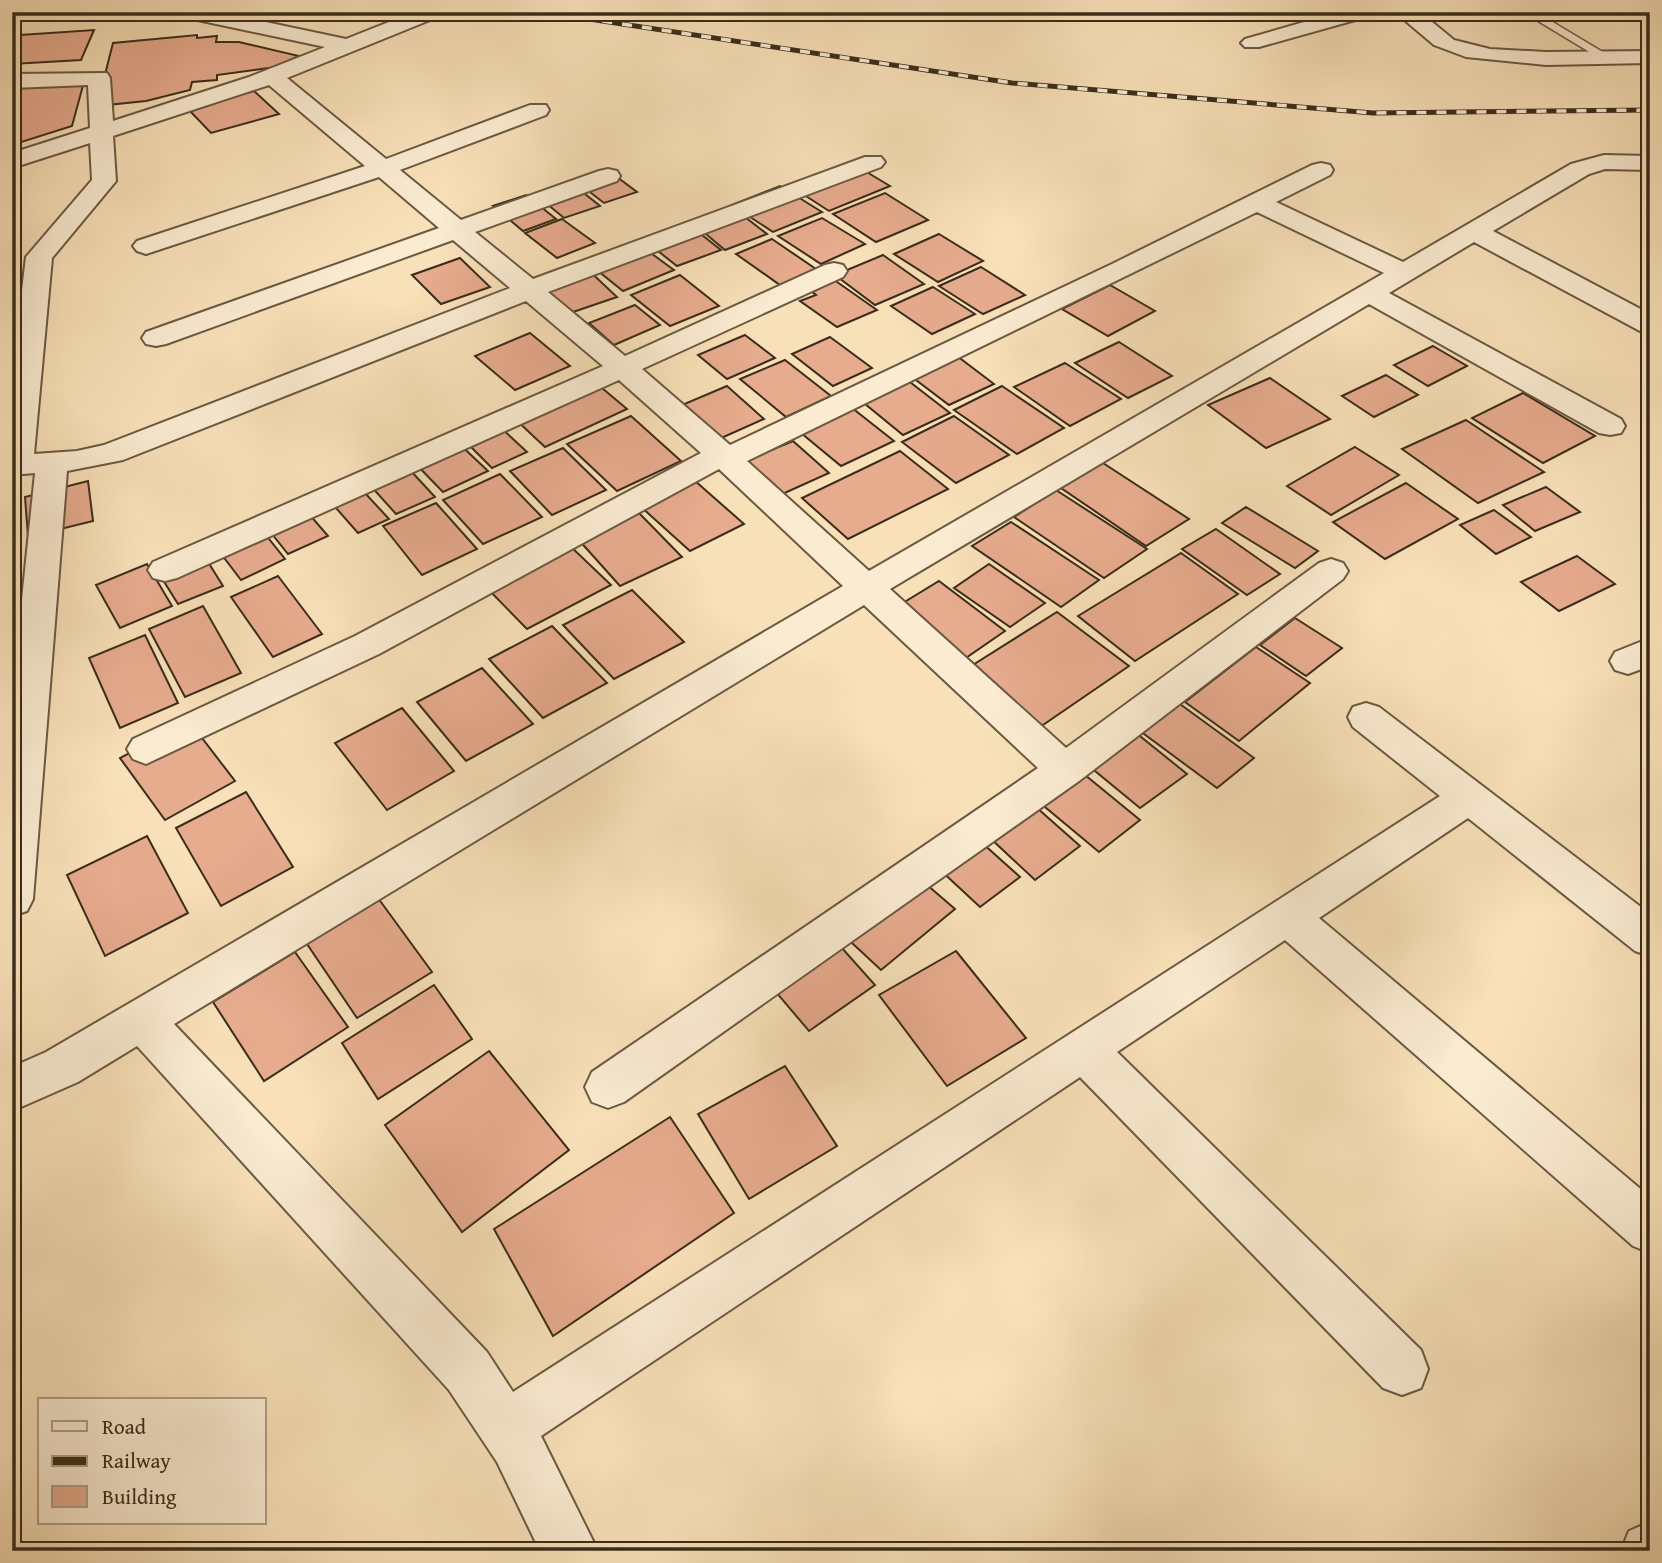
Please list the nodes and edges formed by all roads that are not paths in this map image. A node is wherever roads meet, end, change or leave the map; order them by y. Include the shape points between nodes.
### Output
1 (188, 12) edge
2 (433, 12) edge
3 (1355, 12) edge
4 (1405, 12) edge
5 (1528, 12) edge
6 (1252, 43) dead end
7 (349, 46) junction
8 (1605, 57) junction
9 (1650, 57) edge
10 (272, 76) junction
11 (12, 81) edge
12 (538, 110) dead end
13 (102, 132) junction
14 (12, 161) edge
15 (873, 162) dead end
16 (1650, 163) edge
17 (383, 168) junction
18 (1321, 170) dead end
19 (608, 176) dead end
20 (1256, 202) junction
21 (456, 229) junction
22 (1473, 231) junction
23 (146, 246) dead end
24 (834, 271) dead end
25 (1404, 272) junction
26 (529, 290) junction
27 (1369, 293) junction
28 (1643, 315) edge
29 (156, 338) dead end
30 (622, 368) junction
31 (1610, 426) dead end
32 (723, 457) junction
33 (52, 463) junction
34 (14, 465) edge
35 (165, 570) dead end
36 (1331, 571) dead end
37 (866, 588) junction
38 (1366, 716) dead end
39 (146, 750) dead end
40 (1065, 770) junction
41 (1470, 797) junction
42 (12, 899) edge
43 (1287, 916) junction
44 (1650, 938) edge
45 (141, 1020) junction
46 (1083, 1049) junction
47 (608, 1087) dead end
48 (12, 1090) edge
49 (1650, 1229) edge
50 (1402, 1369) dead end
51 (507, 1427) junction
52 (570, 1551) edge

1 - 7 street
2 - 7 street
3 - 6 street
4 - 8 street via 1446,44 1465,50 1541,58
5 - 8 lane
7 - 10 street
8 - 9 street
10 - 13 street
10 - 17 street
11 - 13 street via 99,78
12 - 17 street
13 - 14 street
13 - 34 street via 104,181 39,257
15 - 26 street
16 - 22 street via 1590,164
17 - 21 street
17 - 23 street
18 - 20 street
19 - 21 street
20 - 25 street
20 - 32 street
21 - 26 street
21 - 29 street
22 - 25 street
22 - 28 street
24 - 30 street
25 - 27 street
26 - 30 street
26 - 33 street via 112,453
27 - 31 street
27 - 37 street
30 - 32 street
30 - 35 street
32 - 37 street
32 - 39 street via 367,645
33 - 34 street
33 - 42 street
36 - 40 street
37 - 40 street
37 - 45 street
38 - 41 street
40 - 47 street
41 - 43 street
41 - 44 street
43 - 46 street
43 - 49 street
45 - 48 street via 62,1067
45 - 51 street via 468,1371
46 - 50 street
46 - 51 street
51 - 52 street

